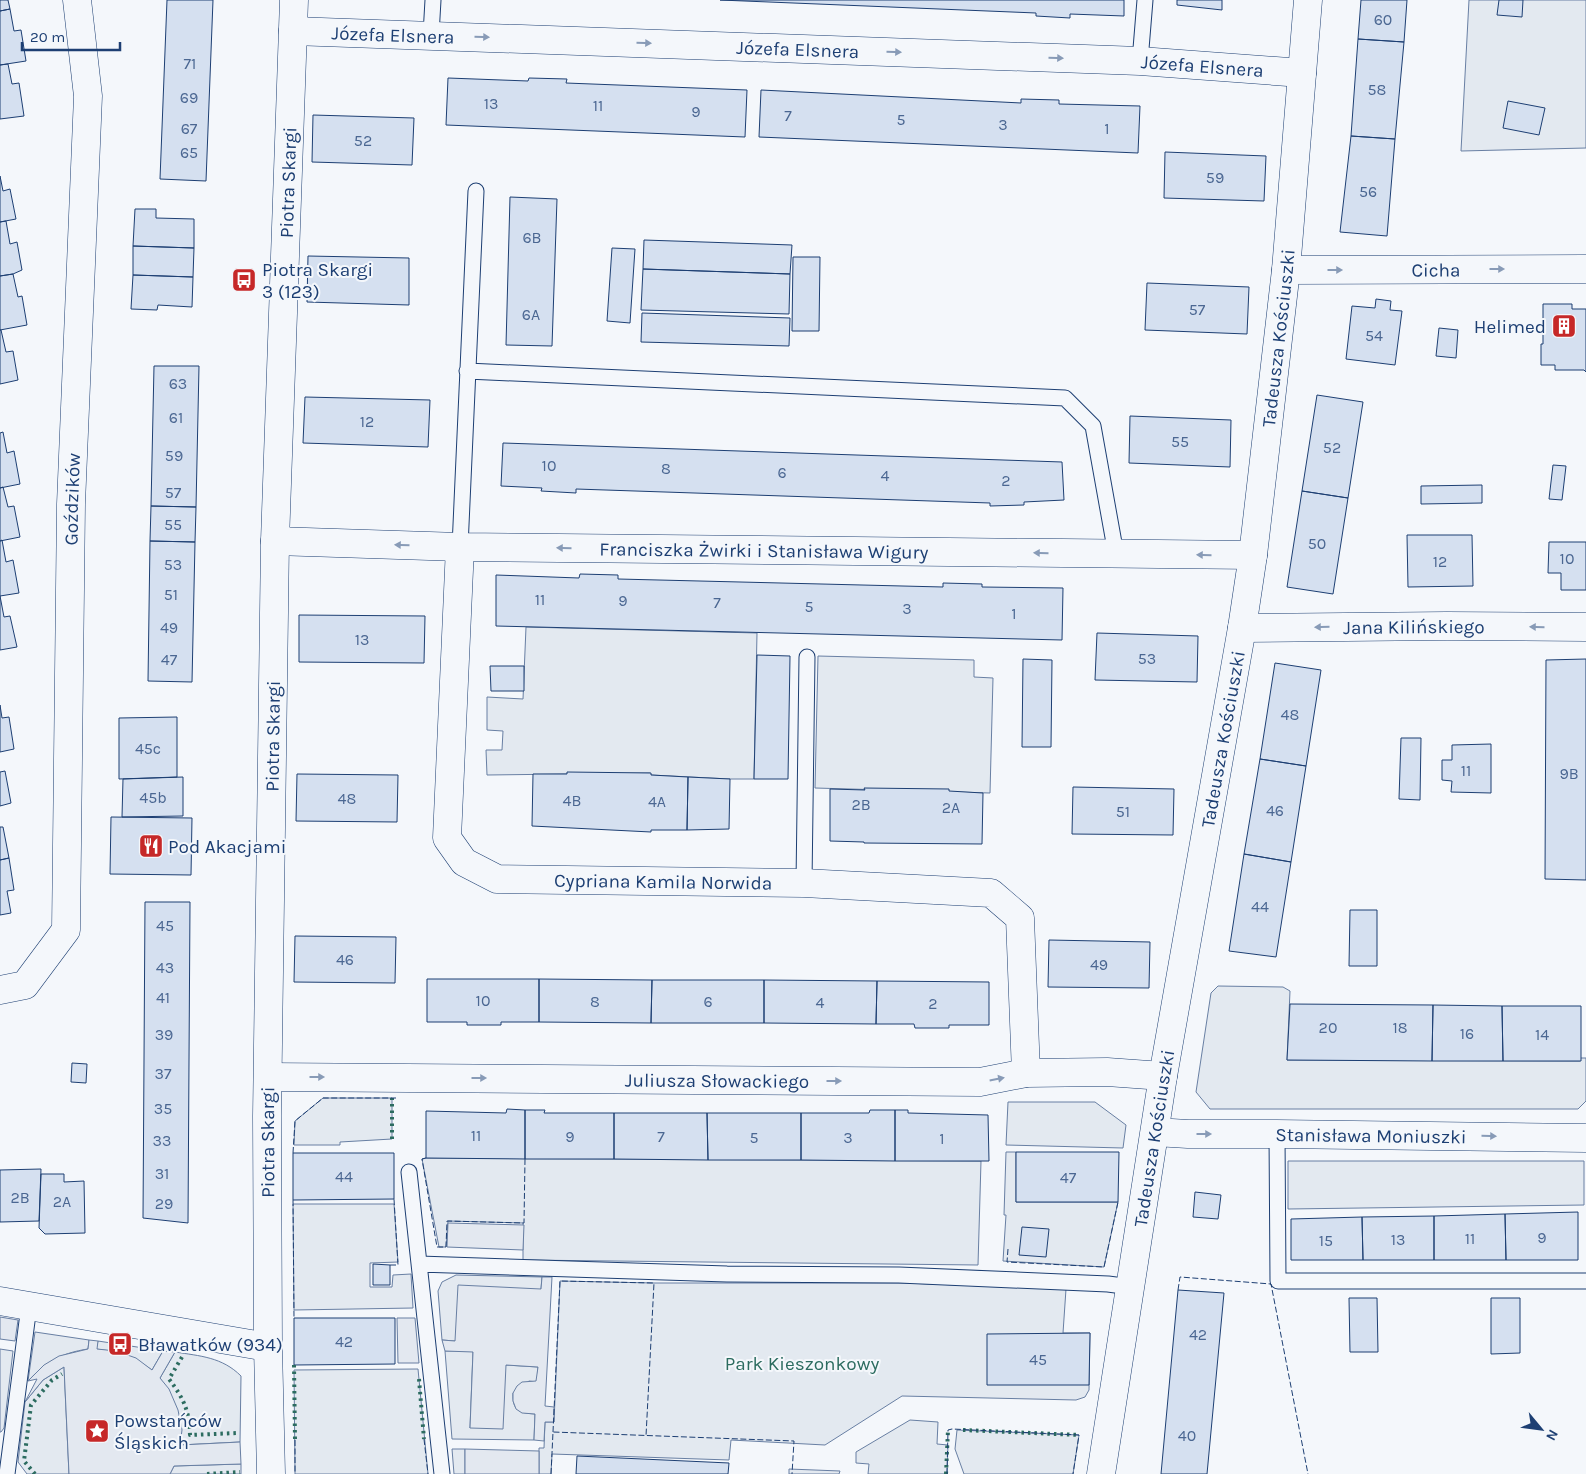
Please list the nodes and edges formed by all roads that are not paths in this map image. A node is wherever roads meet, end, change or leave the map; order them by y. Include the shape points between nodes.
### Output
1 (77, 0) edge
2 (294, 0) edge
3 (432, 0) edge
4 (1145, 0) edge
5 (1308, 0) edge
6 (293, 31) junction
7 (431, 35) junction
8 (1140, 61) junction
9 (1302, 73) junction
10 (476, 191) dead end
11 (1586, 269) edge
12 (1286, 270) junction
13 (467, 371) junction
14 (275, 541) junction
15 (460, 548) junction
16 (1116, 554) junction
17 (1253, 555) junction
18 (1586, 627) edge
19 (1242, 628) junction
20 (807, 657) dead end
21 (804, 883) junction
22 (12, 988) edge
23 (1026, 1073) junction
24 (1163, 1076) junction
25 (268, 1077) junction
26 (1155, 1132) junction
27 (1278, 1134) junction
28 (1586, 1138) edge
29 (409, 1172) dead end
30 (419, 1264) junction
31 (1586, 1280) edge
32 (1131, 1287) junction
33 (0, 1302) edge
34 (29, 1306) junction
35 (268, 1347) junction
36 (7, 1474) edge
37 (271, 1474) edge
38 (442, 1474) edge
39 (1101, 1474) edge

1 - 22 street, Goździków via 88,96 71,504 66,930
2 - 6 street, Piotra Skargi
3 - 7 lane
4 - 8 lane
5 - 9 street, Tadeusza Kościuszki
6 - 7 street, Józefa Elsnera
6 - 14 street, Piotra Skargi
7 -> 8 street, Józefa Elsnera
8 - 9 street, Józefa Elsnera
9 - 12 street, Tadeusza Kościuszki
10 - 13 lane
12 -> 11 street, Cicha
12 - 17 street, Tadeusza Kościuszki
13 - 15 lane
13 - 16 lane via 1065,398 1093,426
15 -> 14 street, Franciszka Żwirki i Stanisława Wigury
14 - 25 street, Piotra Skargi
16 -> 15 street, Franciszka Żwirki i Stanisława Wigury
15 - 21 street, Cypriana Kamila Norwida via 448,838 464,862 496,879
17 -> 16 street, Franciszka Żwirki i Stanisława Wigury
17 - 19 street, Tadeusza Kościuszki
18 -> 19 street, Jana Kilińskiego
19 - 24 street, Tadeusza Kościuszki
20 - 21 lane
21 - 23 street, Cypriana Kamila Norwida via 991,893 1020,918
23 - 24 street, Juliusza Słowackiego via 1107,1072
25 -> 23 street, Juliusza Słowackiego via 980,1082
24 - 26 street, Tadeusza Kościuszki
25 - 35 street, Piotra Skargi
26 -> 27 street, Stanisława Moniuszki
26 - 32 street, Tadeusza Kościuszki
27 -> 28 street, Stanisława Moniuszki
27 - 31 lane via 1278,1281
29 - 30 lane
30 - 32 lane via 727,1274 899,1275
30 - 38 lane
32 - 39 street, Tadeusza Kościuszki
33 - 34 street
34 - 35 street
34 - 36 lane
35 - 37 street, Piotra Skargi

